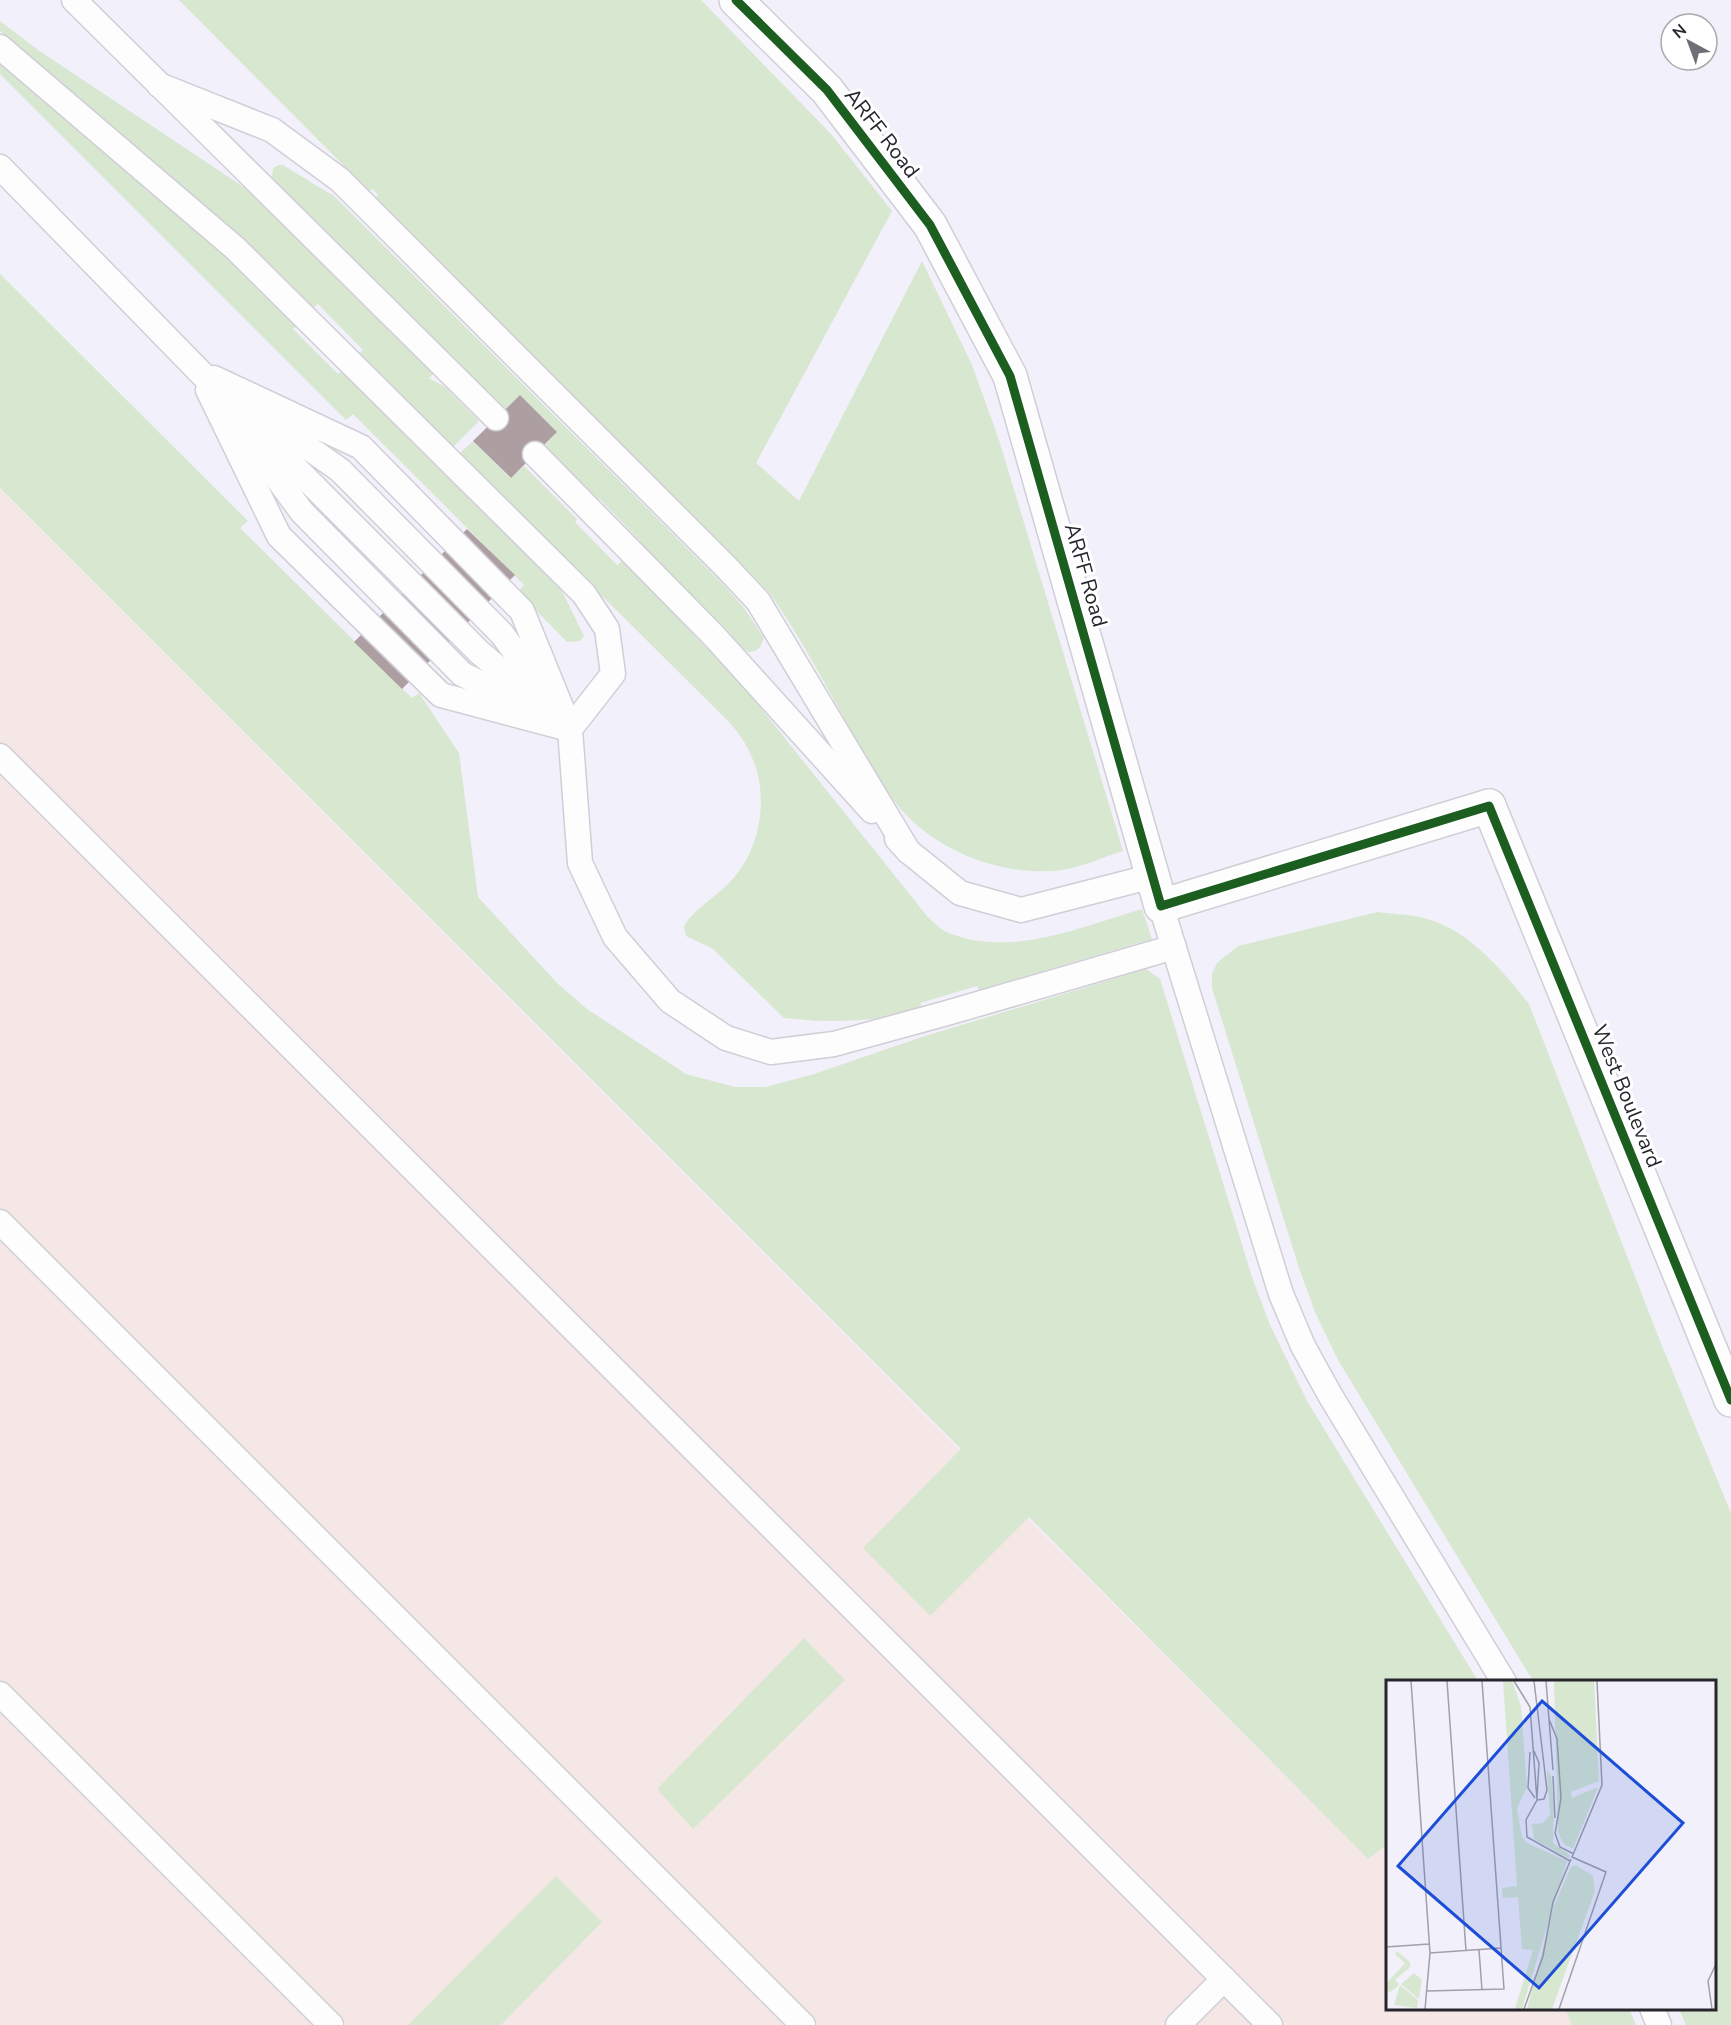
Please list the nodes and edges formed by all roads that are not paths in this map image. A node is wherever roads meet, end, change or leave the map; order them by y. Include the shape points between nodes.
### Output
1 (74, 0) edge
2 (736, 0) edge
3 (0, 47) edge
4 (159, 85) junction
5 (0, 167) edge
6 (199, 371) junction
7 (496, 418) dead end
8 (535, 454) dead end
9 (570, 729) junction
10 (0, 756) edge
11 (908, 851) junction
12 (1157, 891) junction
13 (1174, 947) junction
14 (0, 1222) edge
15 (1731, 1400) edge
16 (1503, 1680) edge
17 (0, 1694) edge
18 (1224, 1979) junction
19 (1653, 2010) edge
20 (331, 2025) edge
21 (803, 2025) edge
22 (1178, 2025) edge
23 (1270, 2025) edge
24 (1659, 2025) edge

1 - 4 lane
2 - 12 street, ARFF Road via 826,90 930,225 1010,376
3 - 9 lane via 235,248 584,594 607,629 613,674
4 - 7 lane
4 - 11 lane via 272,130 340,180 727,568 758,601
5 - 6 lane
6 - 9 lane via 479,652
6 - 9 lane via 361,447 522,611
6 - 9 lane via 279,536 441,695
8 - 11 lane via 715,637
9 - 13 lane via 580,863 615,937 670,1002 726,1038 771,1052 834,1044
10 - 18 lane
11 - 12 lane via 960,893 1021,910
12 - 13 lane
12 - 15 street, West Boulevard via 1489,806
13 - 16 lane via 1281,1294 1303,1346
14 - 21 lane
17 - 20 lane
18 - 22 lane
18 - 23 lane
19 - 24 lane

